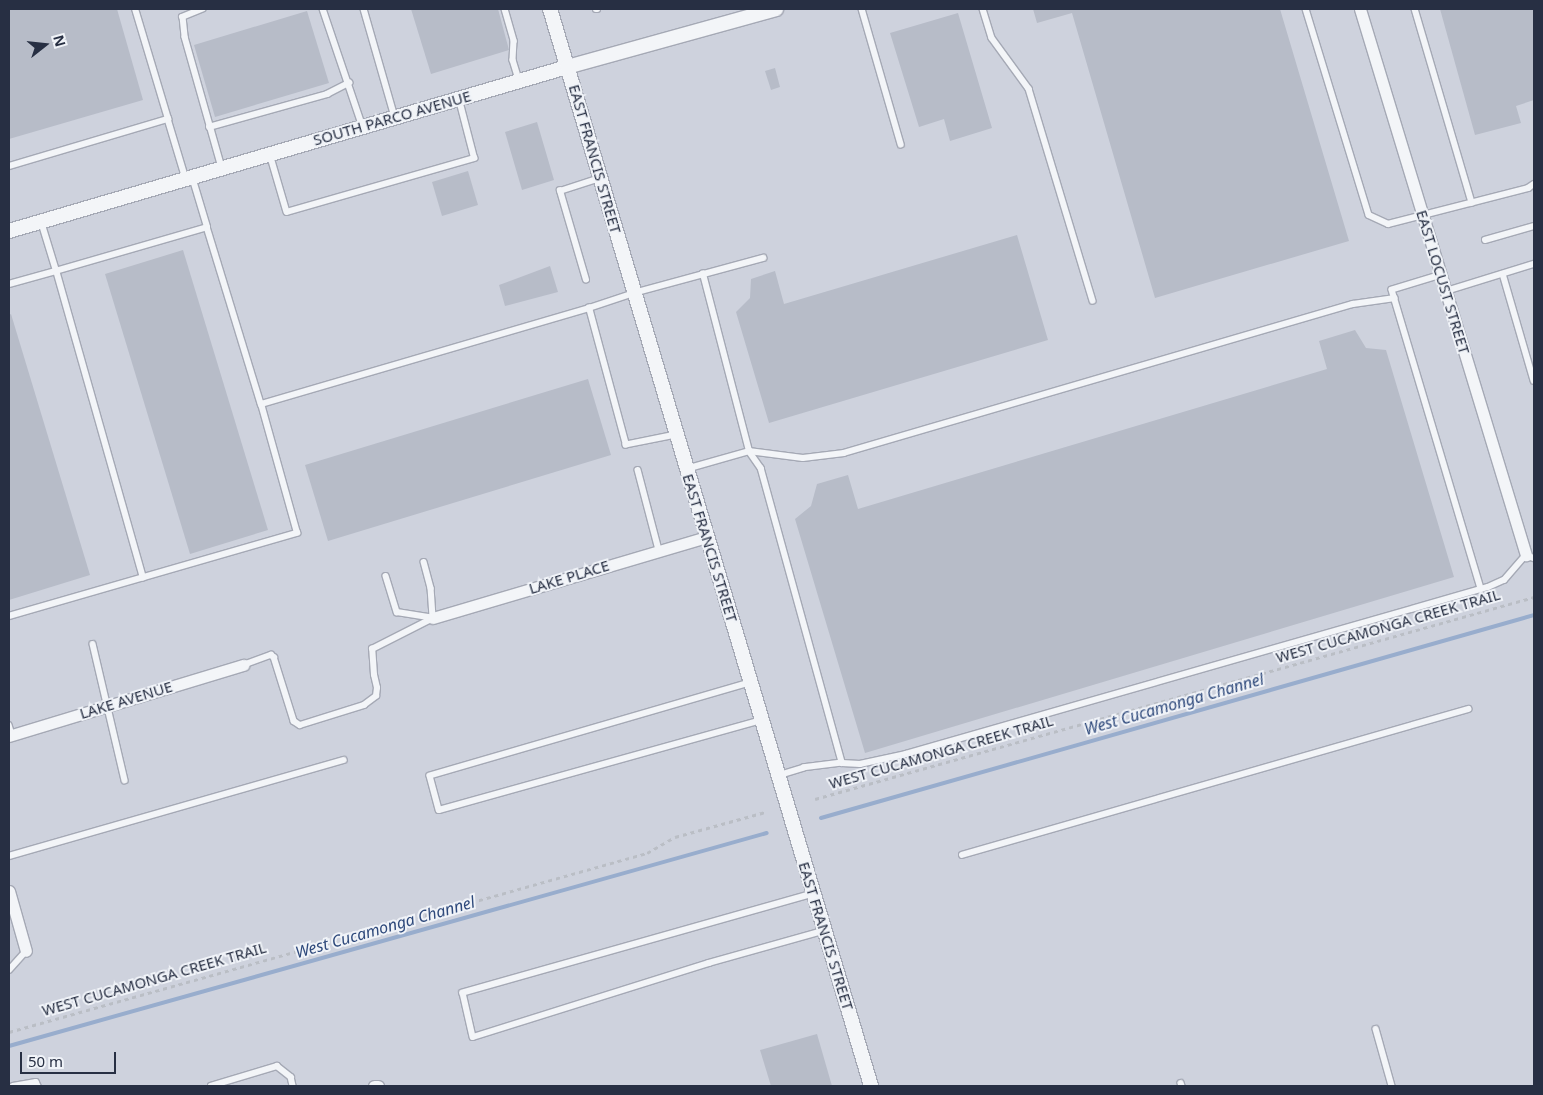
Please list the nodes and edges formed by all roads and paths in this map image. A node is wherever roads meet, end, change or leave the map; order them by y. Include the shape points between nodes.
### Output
1 (135, 9) edge
2 (203, 9) edge
3 (323, 9) edge
4 (364, 9) edge
5 (506, 9) edge
6 (550, 9) edge
7 (776, 9) edge
8 (862, 9) edge
9 (983, 9) edge
10 (1306, 9) edge
11 (1360, 9) edge
12 (1415, 9) edge
13 (567, 66) junction
14 (520, 81) junction
15 (349, 83) junction
16 (458, 99) junction
17 (395, 118) junction
18 (168, 119) junction
19 (210, 127) junction
20 (363, 127) junction
21 (901, 144) dead end
22 (270, 154) junction
23 (9, 166) edge
24 (222, 168) junction
25 (189, 178) junction
26 (600, 178) junction
27 (1534, 184) edge
28 (1472, 203) junction
29 (1423, 216) junction
30 (41, 222) junction
31 (1534, 226) edge
32 (207, 227) junction
33 (9, 231) edge
34 (1485, 240) dead end
35 (763, 258) dead end
36 (1534, 264) edge
37 (56, 271) junction
38 (702, 274) junction
39 (1503, 274) junction
40 (1441, 275) junction
41 (586, 280) dead end
42 (9, 284) edge
43 (1446, 291) junction
44 (634, 293) junction
45 (1394, 298) junction
46 (1093, 301) dead end
47 (589, 308) junction
48 (1534, 381) edge
49 (261, 404) junction
50 (676, 435) junction
51 (749, 451) junction
52 (686, 469) junction
53 (638, 470) dead end
54 (706, 536) junction
55 (659, 550) junction
56 (1530, 556) edge
57 (424, 562) dead end
58 (386, 576) dead end
59 (143, 578) junction
60 (1481, 589) junction
61 (1534, 597) edge
62 (9, 616) edge
63 (433, 618) junction
64 (93, 644) dead end
65 (243, 665) joint
66 (750, 683) junction
67 (107, 706) junction
68 (1468, 708) dead end
69 (761, 720) junction
70 (10, 732) edge
71 (344, 760) dead end
72 (842, 763) junction
73 (778, 776) junction
74 (125, 780) dead end
75 (815, 799) dead end
76 (765, 812) dead end
77 (962, 855) dead end
78 (9, 856) edge
79 (9, 891) edge
80 (813, 894) junction
81 (824, 931) junction
82 (26, 951) joint
83 (9, 970) edge
84 (1376, 1029) dead end
85 (9, 1032) edge
86 (13, 1086) edge
87 (38, 1086) edge
88 (211, 1086) edge
89 (293, 1086) edge
90 (374, 1086) edge
91 (378, 1086) edge
92 (871, 1086) edge
93 (1392, 1086) edge

1 - 18 lane
2 - 19 lane via 183,17 184,37
3 - 15 lane
4 - 17 lane
5 - 14 lane via 514,42 513,60
6 - 13 street, EAST FRANCIS STREET
7 - 13 street, SOUTH PARCO AVENUE
8 - 21 lane
9 - 46 lane via 992,38 1028,89
10 - 29 lane via 1368,215 1388,224
11 - 29 street, EAST LOCUST STREET
12 - 28 lane
13 - 14 street, SOUTH PARCO AVENUE
13 - 26 street, EAST FRANCIS STREET
14 - 16 street, SOUTH PARCO AVENUE
15 - 19 lane via 327,94
15 - 20 lane
16 - 17 street, SOUTH PARCO AVENUE
16 - 22 lane via 474,158 414,176 287,212
17 - 20 street, SOUTH PARCO AVENUE
18 - 23 lane
18 - 25 lane
19 - 24 lane
20 - 22 street, SOUTH PARCO AVENUE
22 - 24 street, SOUTH PARCO AVENUE
24 - 25 street, SOUTH PARCO AVENUE
25 - 30 street, SOUTH PARCO AVENUE
25 - 32 lane
26 - 41 lane via 560,191
26 - 44 street, EAST FRANCIS STREET
27 - 28 lane
28 - 29 lane
29 - 40 street, EAST LOCUST STREET
30 - 33 street, SOUTH PARCO AVENUE
30 - 37 lane
31 - 34 lane
32 - 37 lane
32 - 49 lane
35 - 38 lane
36 - 39 lane
37 - 42 lane
37 - 59 lane
38 - 44 lane
38 - 51 lane
39 - 43 lane
39 - 48 lane
40 - 43 street, EAST LOCUST STREET
40 - 45 lane via 1392,290
43 - 56 street, EAST LOCUST STREET
44 - 47 lane
44 - 50 street, EAST FRANCIS STREET
45 - 51 lane via 1353,304 844,453 803,458
45 - 60 lane
47 - 49 lane
47 - 50 lane via 626,445
49 - 59 lane via 297,533
50 - 52 street, EAST FRANCIS STREET
51 - 52 lane
51 - 72 lane via 761,468
52 - 54 street, EAST FRANCIS STREET
53 - 55 lane
54 - 55 street, LAKE PLACE
54 - 66 street, EAST FRANCIS STREET
55 - 63 street, LAKE PLACE
56 - 60 lane via 1504,580
57 - 63 lane via 431,588
58 - 63 lane via 396,612
59 - 62 lane
60 - 72 lane via 906,754 860,764
61 - 75 path, WEST CUCAMONGA CREEK TRAIL
63 - 65 lane via 372,649 378,688 376,696 364,705 300,725 294,721 274,657
64 - 67 lane
65 - 67 street, LAKE AVENUE
66 - 69 street, EAST FRANCIS STREET
66 - 69 lane via 430,776 439,810
67 - 70 street, LAKE AVENUE
67 - 74 lane
68 - 77 lane
69 - 73 street, EAST FRANCIS STREET
71 - 78 lane
72 - 73 lane via 804,768
73 - 80 street, EAST FRANCIS STREET
76 - 85 path, WEST CUCAMONGA CREEK TRAIL via 675,837 646,853
79 - 82 street
80 - 81 street, EAST FRANCIS STREET
80 - 81 lane via 463,993 473,1037 709,963
81 - 92 street, EAST FRANCIS STREET
82 - 83 lane
84 - 93 lane
86 - 87 lane via 36,1082
88 - 89 lane via 277,1066 291,1077
90 - 91 street

